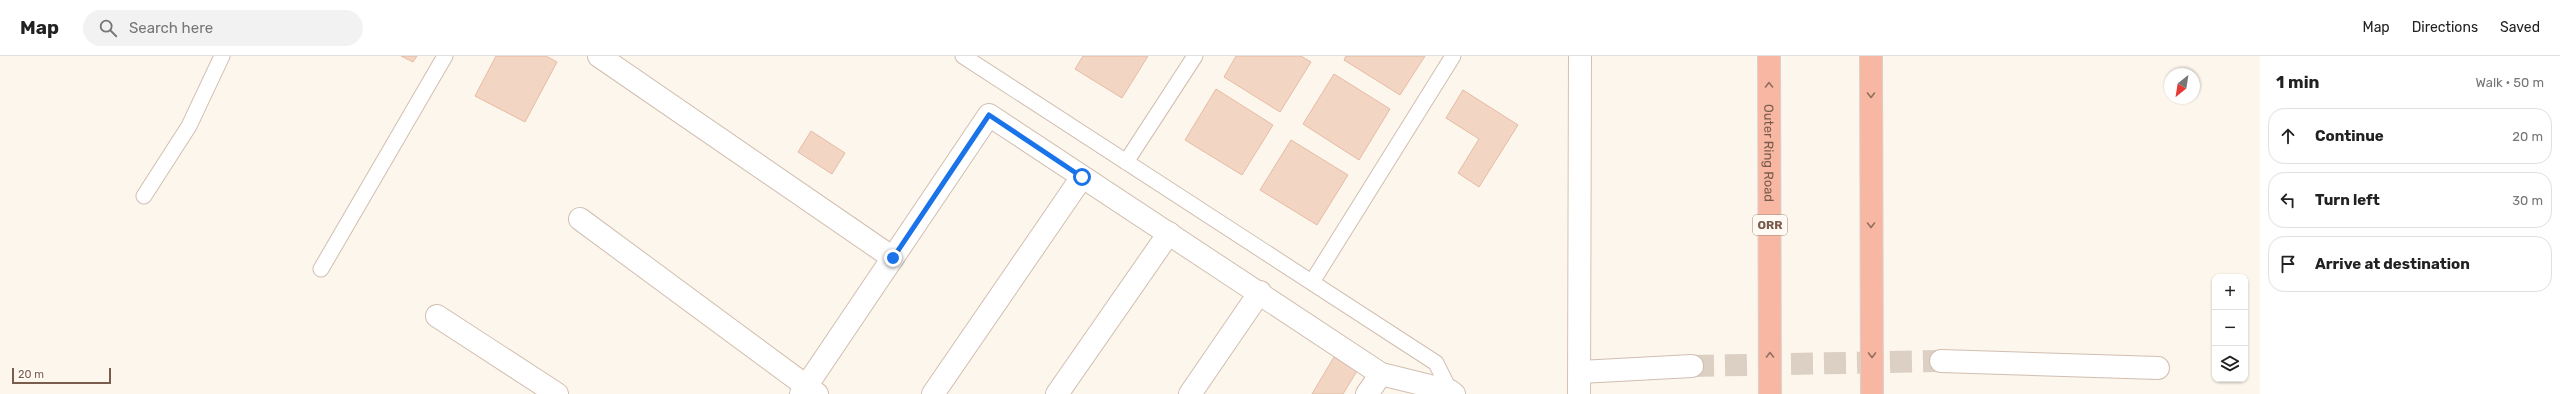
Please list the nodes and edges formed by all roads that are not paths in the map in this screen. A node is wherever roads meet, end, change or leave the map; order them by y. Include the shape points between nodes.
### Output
1 (222, 56) edge
2 (445, 56) edge
3 (599, 56) edge
4 (963, 56) edge
5 (1195, 56) edge
6 (1453, 56) edge
7 (1580, 56) edge
8 (1769, 56) edge
9 (1871, 56) edge
10 (1126, 162) junction
11 (1082, 177) junction
12 (144, 196) dead end
13 (580, 219) dead end
14 (1169, 233) junction
15 (893, 258) junction
16 (321, 269) dead end
17 (1312, 282) junction
18 (1260, 292) junction
19 (437, 316) dead end
20 (1942, 361) tunnel mouth
21 (1692, 366) tunnel mouth
22 (2158, 368) dead end
23 (1580, 372) junction
24 (1381, 374) junction
25 (808, 392) edge
26 (1452, 392) edge
27 (557, 394) edge
28 (933, 394) edge
29 (1057, 394) edge
30 (1190, 394) edge
31 (1367, 394) edge
32 (1579, 394) edge
33 (1770, 394) edge
34 (1872, 394) edge

1 - 12 lane via 188,126
2 - 16 lane
3 - 15 street
4 - 10 lane
5 - 10 lane
6 - 17 lane
7 - 23 street
33 -> 8 highway, Outer Ring Road / ORR
9 -> 34 highway
10 - 17 lane
11 - 14 street
11 - 15 street via 989,115
11 - 28 street
13 - 25 street
14 - 18 street
14 - 29 street
15 - 25 street
17 - 26 lane via 1436,363
18 - 24 street
18 - 30 street
19 - 27 street
20 - 22 street
21 - 23 street
23 - 32 street
24 - 26 street
24 - 31 street

